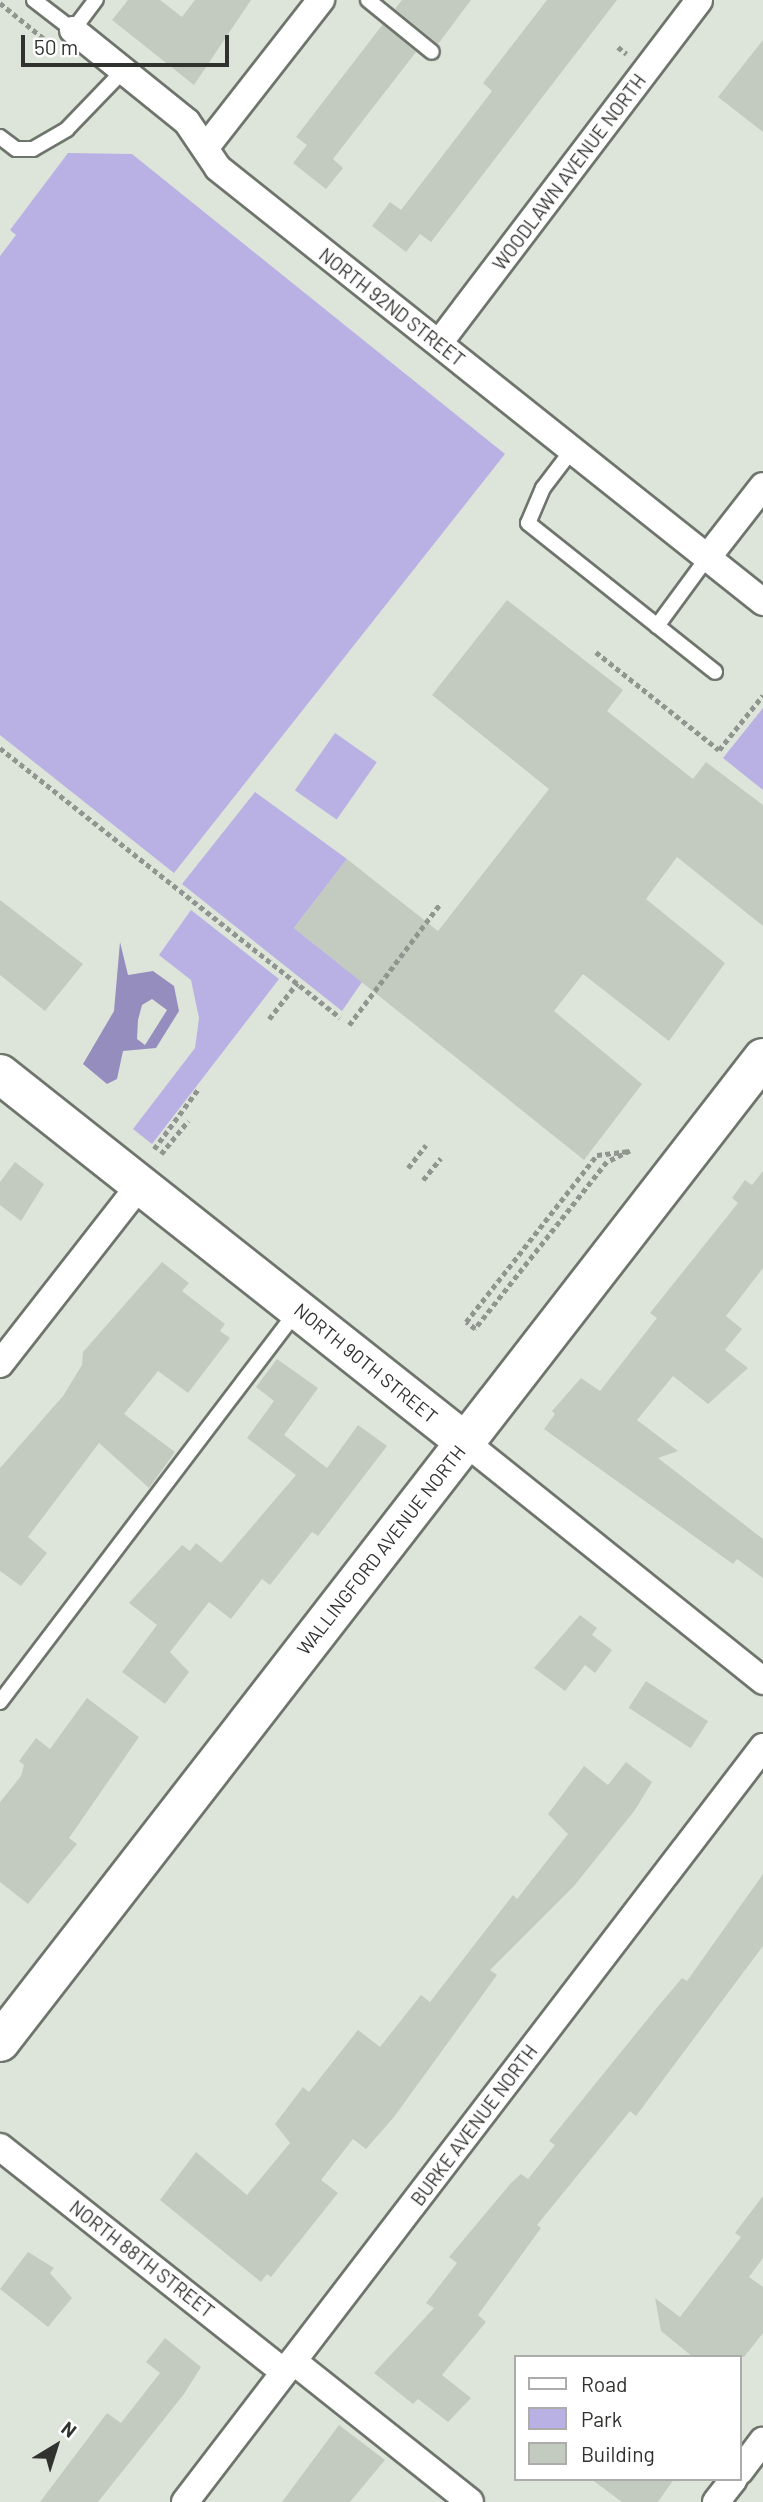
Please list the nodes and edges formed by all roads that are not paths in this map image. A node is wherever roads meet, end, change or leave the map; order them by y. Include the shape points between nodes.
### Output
1 (34, 0) edge
2 (96, 0) edge
3 (321, 0) edge
4 (368, 0) edge
5 (699, 0) edge
6 (73, 30) junction
7 (432, 51) dead end
8 (123, 71) junction
9 (0, 137) edge
10 (206, 147) junction
11 (439, 343) junction
12 (572, 450) junction
13 (763, 486) edge
14 (707, 558) junction
15 (763, 602) edge
16 (657, 626) junction
17 (715, 672) dead end
18 (763, 1058) edge
19 (0, 1074) edge
20 (150, 1170) junction
21 (298, 1310) junction
22 (0, 1364) edge
23 (465, 1442) junction
24 (763, 1681) edge
25 (0, 1702) edge
26 (763, 1747) edge
27 (0, 2042) edge
28 (0, 2147) edge
29 (288, 2367) junction
30 (763, 2441) edge
31 (742, 2468) edge
32 (732, 2481) edge
33 (185, 2502) edge
34 (470, 2502) edge
35 (716, 2502) edge

1 - 6 lane, NORTH 92ND STREET
2 - 6 lane
3 - 10 street
4 - 7 lane
5 - 11 street, WOODLAWN AVENUE NORTH
6 - 8 street, NORTH 92ND STREET
8 - 9 lane via 67,129 33,149 16,149
8 - 10 street, NORTH 92ND STREET via 187,122
10 - 11 street, NORTH 92ND STREET via 218,168
11 - 12 street, NORTH 92ND STREET
12 - 14 street, NORTH 92ND STREET
12 - 16 lane via 543,488 528,523
13 - 14 street
14 - 15 street, NORTH 92ND STREET
14 - 16 lane
16 - 17 lane
18 - 23 street, WALLINGFORD AVENUE NORTH
19 - 20 street, NORTH 90TH STREET
20 - 21 street, NORTH 90TH STREET
20 - 22 street
21 - 23 street, NORTH 90TH STREET
21 - 25 lane
23 - 24 street, NORTH 90TH STREET
23 - 27 street, WALLINGFORD AVENUE NORTH
26 - 29 street, BURKE AVENUE NORTH
28 - 29 street, NORTH 88TH STREET
29 - 33 street, BURKE AVENUE NORTH
29 - 34 street, NORTH 88TH STREET
30 - 31 street
32 - 35 street

